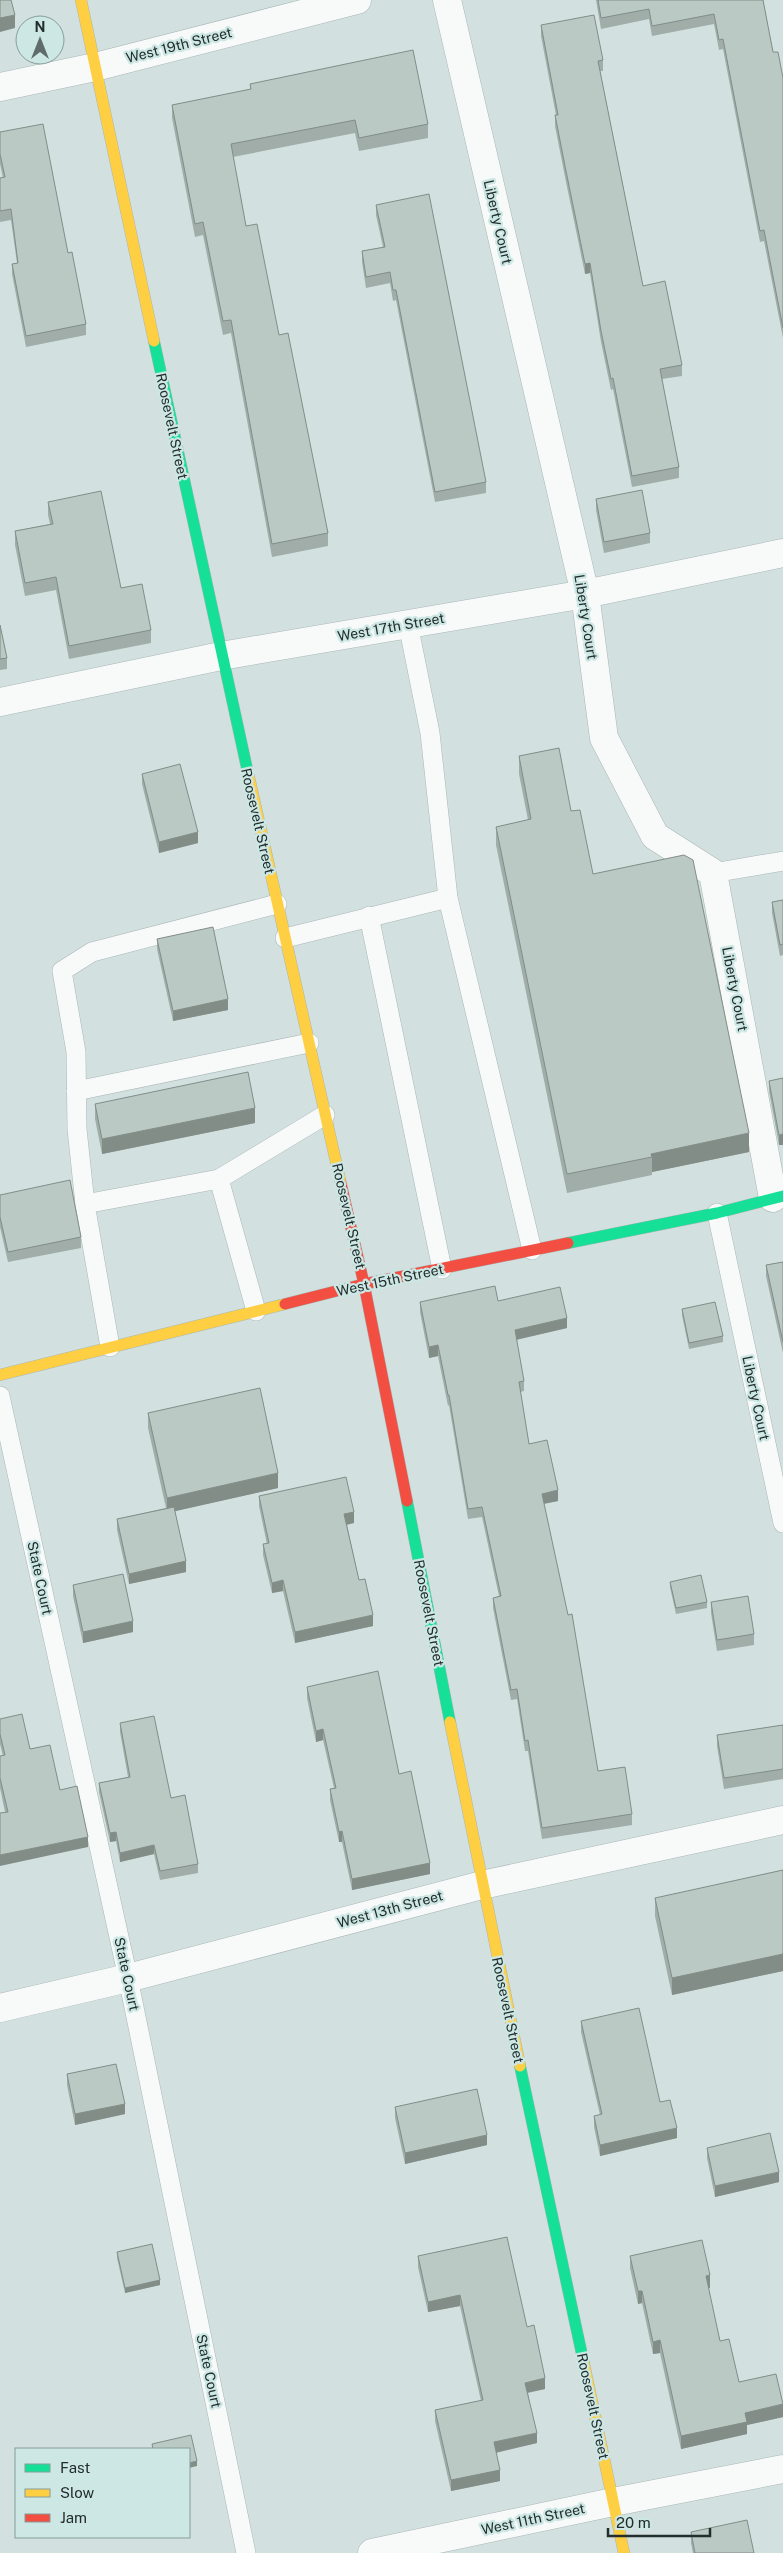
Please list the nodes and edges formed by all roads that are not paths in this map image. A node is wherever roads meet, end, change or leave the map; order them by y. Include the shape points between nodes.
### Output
1 (81, 0) edge
2 (357, 0) edge
3 (447, 0) edge
4 (95, 67) junction
5 (0, 87) edge
6 (783, 554) edge
7 (585, 594) junction
8 (408, 624) junction
9 (221, 656) junction
10 (0, 702) edge
11 (783, 861) edge
12 (713, 873) junction
13 (448, 898) junction
14 (277, 904) junction
15 (369, 916) junction
16 (285, 938) junction
17 (309, 1043) junction
18 (76, 1091) junction
19 (325, 1115) junction
20 (219, 1179) junction
21 (778, 1197) edge
22 (85, 1204) junction
23 (717, 1213) junction
24 (532, 1250) junction
25 (442, 1269) junction
26 (364, 1284) junction
27 (256, 1311) junction
28 (110, 1347) junction
29 (0, 1375) edge
30 (0, 1396) edge
31 (783, 1523) edge
32 (783, 1820) edge
33 (482, 1885) junction
34 (128, 1978) junction
35 (0, 2008) edge
36 (783, 2469) edge
37 (613, 2502) junction
38 (246, 2553) edge
39 (372, 2553) edge
40 (624, 2553) edge

1 - 4 street, Roosevelt Street
2 - 4 street, West 19th Street
3 - 7 street, Liberty Court
4 - 5 street, West 19th Street
4 - 9 street, Roosevelt Street
6 - 7 street, West 17th Street
7 - 8 street, West 17th Street
7 - 12 street, Liberty Court via 604,738 655,836
8 - 9 street, West 17th Street
8 - 13 lane via 430,733
9 - 10 street, West 17th Street
9 - 14 street, Roosevelt Street
11 - 12 lane
12 - 21 street, Liberty Court
13 - 15 lane
13 - 24 lane
14 - 16 street, Roosevelt Street
14 - 18 lane via 92,952 62,970 76,1052
15 - 16 lane
15 - 25 lane
16 - 17 street, Roosevelt Street
17 - 18 lane
17 - 19 street, Roosevelt Street
18 - 22 lane
19 - 20 lane
19 - 26 street, Roosevelt Street
20 - 22 lane
20 - 27 lane
21 - 23 street, West 15th Street
22 - 28 lane
23 - 24 street, West 15th Street
23 - 31 lane, Liberty Court
24 - 25 street, West 15th Street
25 - 26 street, West 15th Street
26 - 27 street, West 15th Street
26 - 33 street, Roosevelt Street
27 - 28 street, West 15th Street
28 - 29 street, West 15th Street
30 - 34 lane, State Court
32 - 33 street, West 13th Street
33 - 34 street, West 13th Street
33 - 37 street, Roosevelt Street
34 - 35 street, West 13th Street
34 - 38 lane, State Court
36 - 37 street, West 11th Street
37 - 39 street, West 11th Street
37 - 40 street, Roosevelt Street

